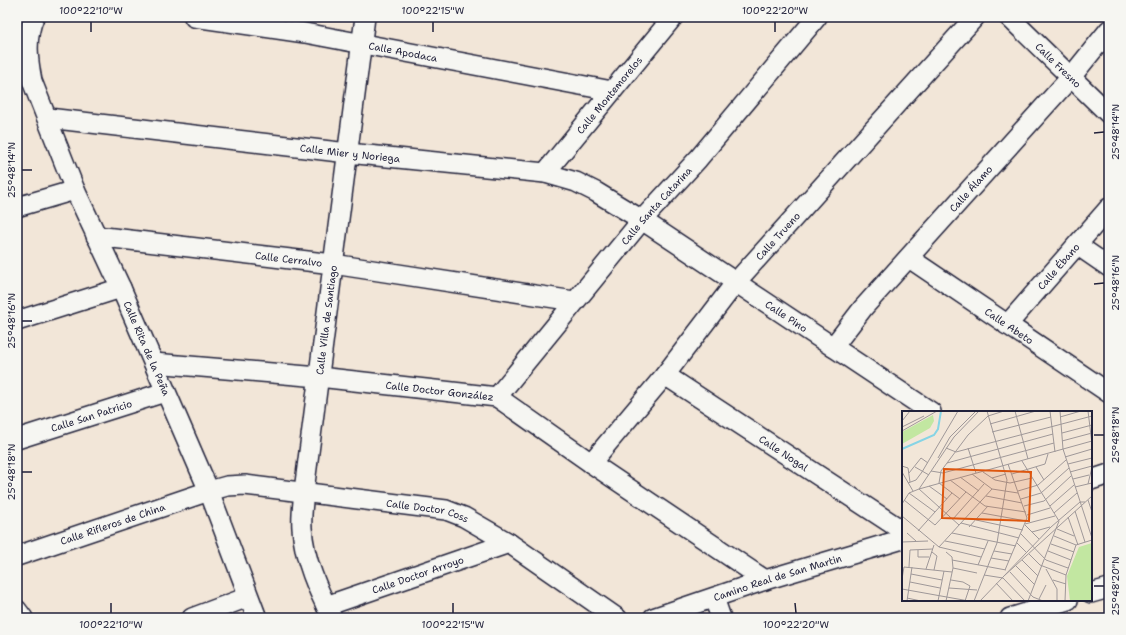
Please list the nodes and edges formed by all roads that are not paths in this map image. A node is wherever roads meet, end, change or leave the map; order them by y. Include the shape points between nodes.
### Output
1 (34, 17) edge
2 (194, 17) edge
3 (365, 17) edge
4 (673, 17) edge
5 (817, 17) edge
6 (975, 17) edge
7 (1009, 17) edge
8 (1109, 30) edge
9 (362, 44) junction
10 (1071, 77) junction
11 (24, 84) edge
12 (612, 91) junction
13 (1109, 114) edge
14 (48, 118) junction
15 (348, 153) junction
16 (545, 173) junction
17 (75, 190) junction
18 (17, 207) edge
19 (1109, 208) edge
20 (642, 220) junction
21 (96, 236) junction
22 (1077, 245) junction
23 (909, 258) junction
24 (334, 264) junction
25 (1109, 267) edge
26 (736, 282) junction
27 (121, 288) junction
28 (574, 302) junction
29 (17, 321) edge
30 (1007, 324) junction
31 (833, 347) junction
32 (154, 363) junction
33 (664, 375) junction
34 (319, 377) junction
35 (165, 392) junction
36 (1109, 393) edge
37 (497, 397) junction
38 (929, 411) edge
39 (17, 439) edge
40 (591, 463) junction
41 (1109, 474) edge
42 (1092, 480) edge
43 (209, 491) junction
44 (304, 491) junction
45 (902, 530) edge
46 (902, 539) edge
47 (509, 543) junction
48 (17, 556) edge
49 (765, 580) junction
50 (1109, 588) edge
51 (1092, 593) edge
52 (248, 597) junction
53 (714, 598) junction
54 (1065, 601) edge
55 (17, 610) edge
56 (329, 612) edge
57 (23, 618) edge
58 (192, 618) edge
59 (257, 618) edge
60 (617, 618) edge
61 (653, 618) edge
62 (721, 618) edge
63 (1010, 618) edge

1 - 11 street, Calle Rita de la Peña
2 - 9 street, Calle Apodaca
3 - 9 street, Calle Villa de Santiago
4 - 12 street, Calle Montemorelos
5 - 20 street, Calle Santa Catarina via 698,159
6 - 26 street, Calle Trueno
7 - 10 street, Calle Fresno
8 - 10 street, Calle Álamo
9 - 12 street, Calle Apodaca
9 - 15 street, Calle Villa de Santiago
10 - 13 street, Calle Fresno
10 - 23 street, Calle Álamo
11 - 14 street, Calle Rita de la Peña
12 - 16 street, Calle Montemorelos
14 - 15 street, Calle Mier y Noriega
14 - 17 street, Calle Rita de la Peña
15 - 16 street, Calle Mier y Noriega
15 - 24 street, Calle Villa de Santiago
16 - 20 street, Calle Mier y Noriega via 576,182
17 - 18 street
17 - 21 street, Calle Rita de la Peña
19 - 22 street, Calle Ébano
20 - 26 street, Calle Pino
20 - 28 street, Calle Santa Catarina
21 - 24 street, Calle Cerralvo
21 - 27 street, Calle Rita de la Peña
22 - 25 street
22 - 30 street, Calle Ébano
23 - 30 street, Calle Abeto
23 - 31 street, Calle Álamo
24 - 28 street, Calle Cerralvo
24 - 34 street, Calle Villa de Santiago
26 - 31 street, Calle Pino
26 - 33 street, Calle Trueno
27 - 29 street
27 - 32 street, Calle Rita de la Peña
28 - 37 street, Calle Santa Catarina
30 - 36 street, Calle Abeto
31 - 38 street, Calle Pino
32 - 34 street, Calle Doctor González
32 - 35 street, Calle Rita de la Peña
33 - 40 street, Calle Trueno
33 - 45 street, Calle Nogal
34 - 37 street, Calle Doctor González
34 - 44 street, Calle Villa de Santiago
35 - 39 street, Calle San Patricio
35 - 43 street, Calle Rita de la Peña
37 - 40 street, Calle Doctor González
40 - 49 street, Calle Doctor González
41 - 42 street
43 - 44 street, Calle Doctor Coss via 245,485
43 - 48 street, Calle Rifleros de China
43 - 52 street, Calle Rita de la Peña
44 - 47 street, Calle Doctor Coss via 446,510 464,517
44 - 56 street, Calle Villa de Santiago via 304,548 310,570
46 - 49 street, Camino Real de San Martin
47 - 56 street, Calle Doctor Arroyo
47 - 60 street, Calle Doctor Coss
49 - 53 street, Camino Real de San Martin
50 - 51 street
52 - 58 street
52 - 59 street, Calle Rita de la Peña
53 - 61 street, Camino Real de San Martin
53 - 62 street
54 - 63 street
55 - 57 street

